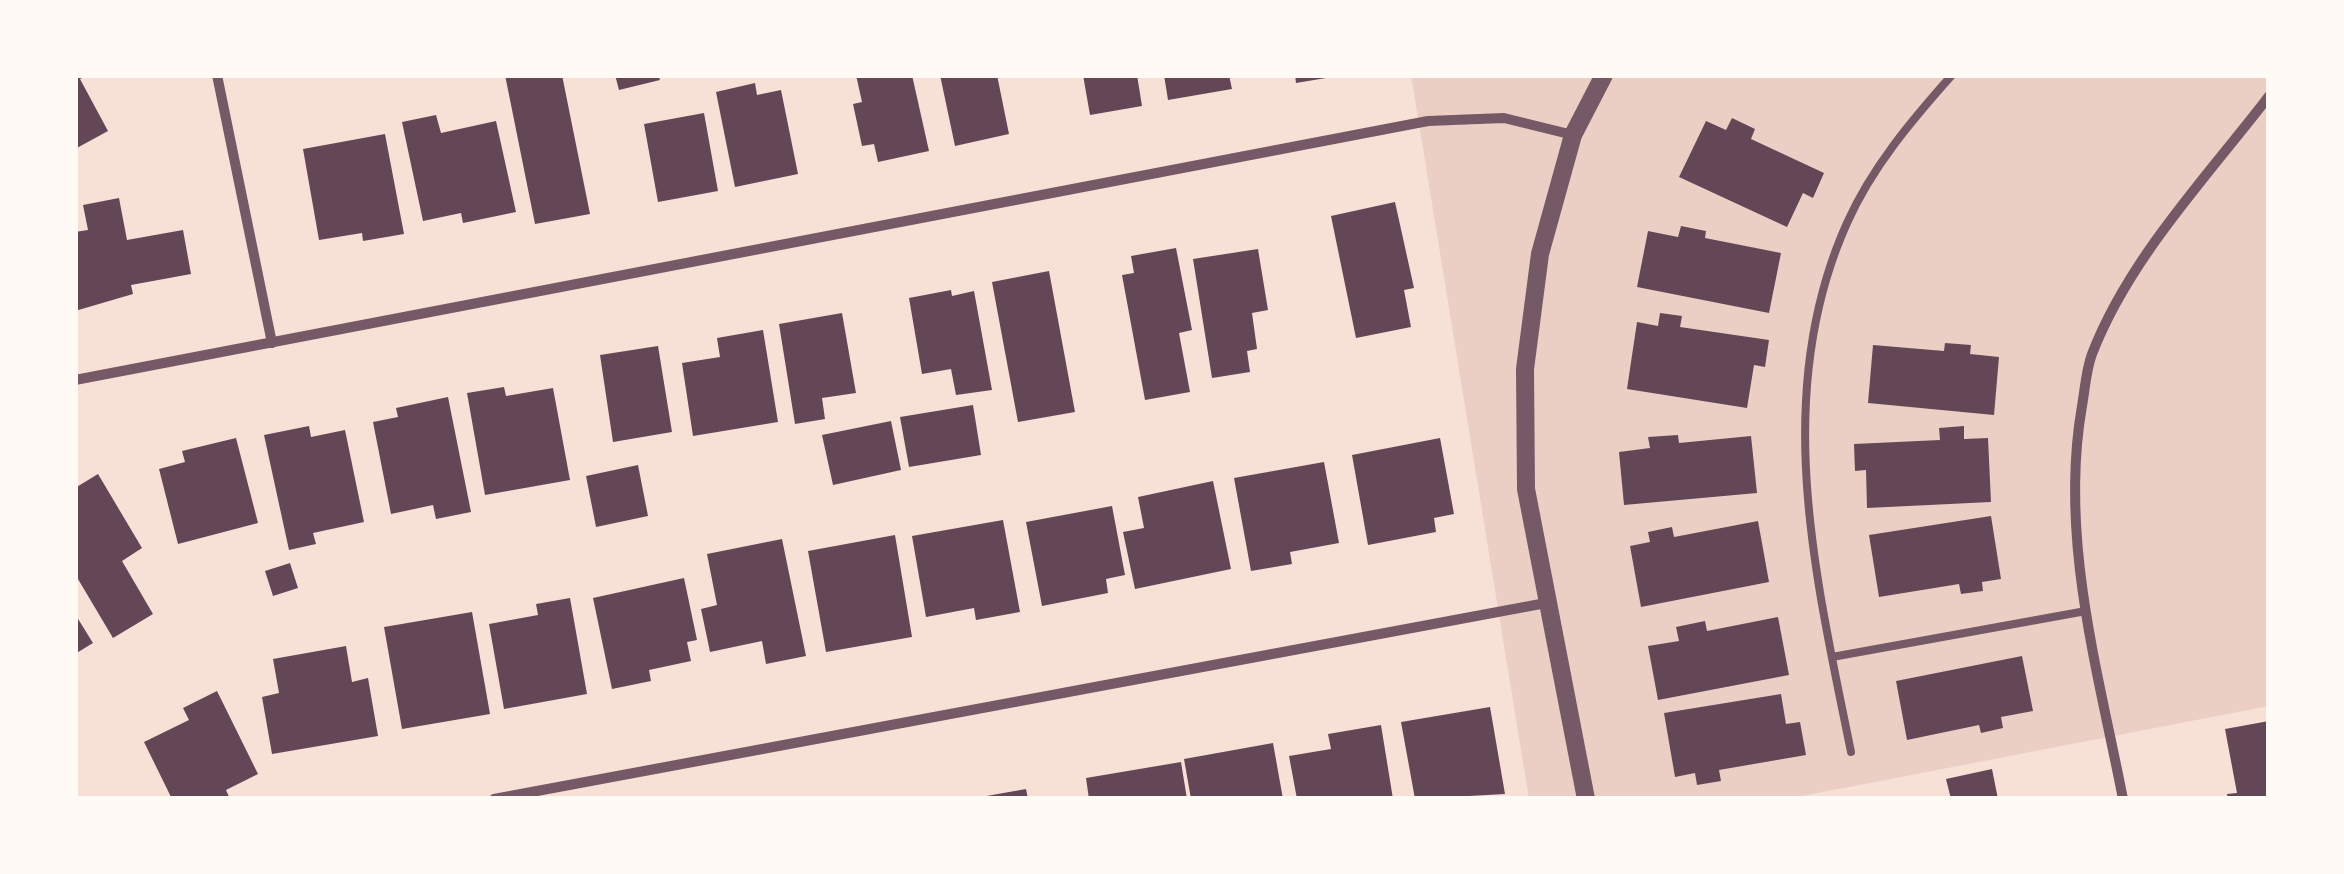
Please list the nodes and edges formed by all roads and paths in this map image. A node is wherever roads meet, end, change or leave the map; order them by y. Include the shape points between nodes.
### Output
1 (217, 75) edge
2 (1604, 75) edge
3 (1952, 75) edge
4 (2269, 96) edge
5 (1573, 135) junction
6 (272, 343) junction
7 (75, 380) edge
8 (1546, 603) junction
9 (2086, 611) junction
10 (1832, 657) junction
11 (1851, 752) dead end
12 (494, 799) edge
13 (1586, 799) edge
14 (2123, 799) edge

1 - 6 street
2 - 5 street
3 - 10 lane via 1873,175 1846,224 1824,292 1808,372 1803,461 1809,542
4 - 9 street via 2131,277 2091,356 2074,450
5 - 6 street via 1504,118 1428,121
5 - 8 street via 1540,254 1525,369 1526,488
6 - 7 street
8 - 12 street
8 - 13 street
9 - 10 lane
9 - 14 street
10 - 11 lane

